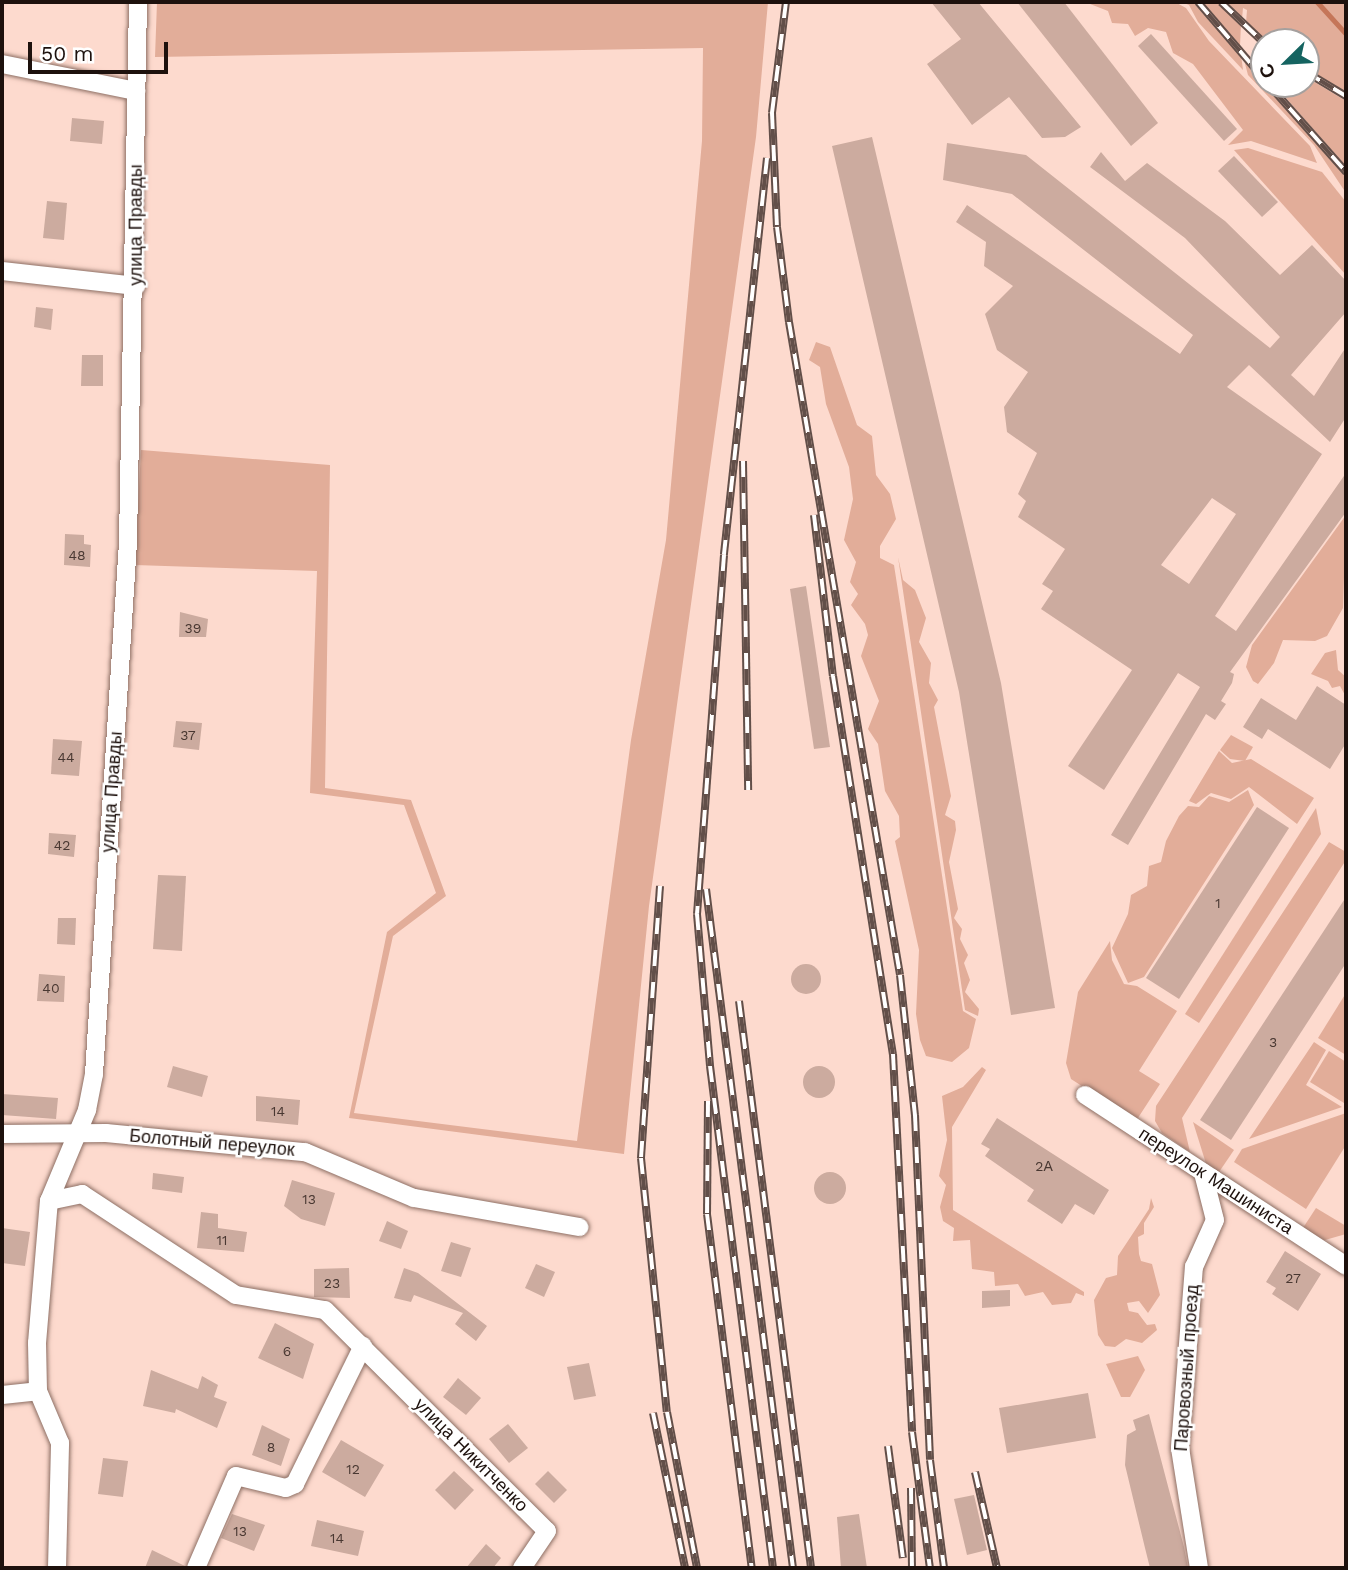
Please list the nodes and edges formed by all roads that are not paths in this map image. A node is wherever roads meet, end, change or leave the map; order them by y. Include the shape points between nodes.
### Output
1 (138, 2) edge
2 (2, 64) edge
3 (136, 91) junction
4 (2, 271) edge
5 (136, 286) junction
6 (1085, 1095) dead end
7 (2, 1134) edge
8 (73, 1136) junction
9 (1203, 1173) junction
10 (49, 1201) junction
11 (579, 1227) dead end
12 (1346, 1266) edge
13 (363, 1346) junction
14 (38, 1391) junction
15 (2, 1395) edge
16 (57, 1568) edge
17 (196, 1568) edge
18 (523, 1568) edge
19 (1199, 1568) edge

1 - 3 street, улица Правды
2 - 3 street
3 - 5 street, улица Правды
4 - 5 street
5 - 8 street, улица Правды via 128,542 95,1061 87,1110
6 - 9 street, переулок Машиниста
7 - 8 street, Болотный переулок
8 - 10 street, улица Правды
8 - 11 street, Болотный переулок via 106,1133 305,1152 414,1198
9 - 12 street, переулок Машиниста
9 - 19 street, Паровозный проезд via 1215,1220 1194,1267 1180,1448
10 - 13 street via 82,1194 236,1296 325,1310
10 - 14 street, улица Правды via 37,1343
13 - 17 street via 295,1484 286,1488 236,1476
13 - 18 street, улица Никитченко via 547,1531
14 - 15 street
14 - 16 street, улица Правды via 60,1443

